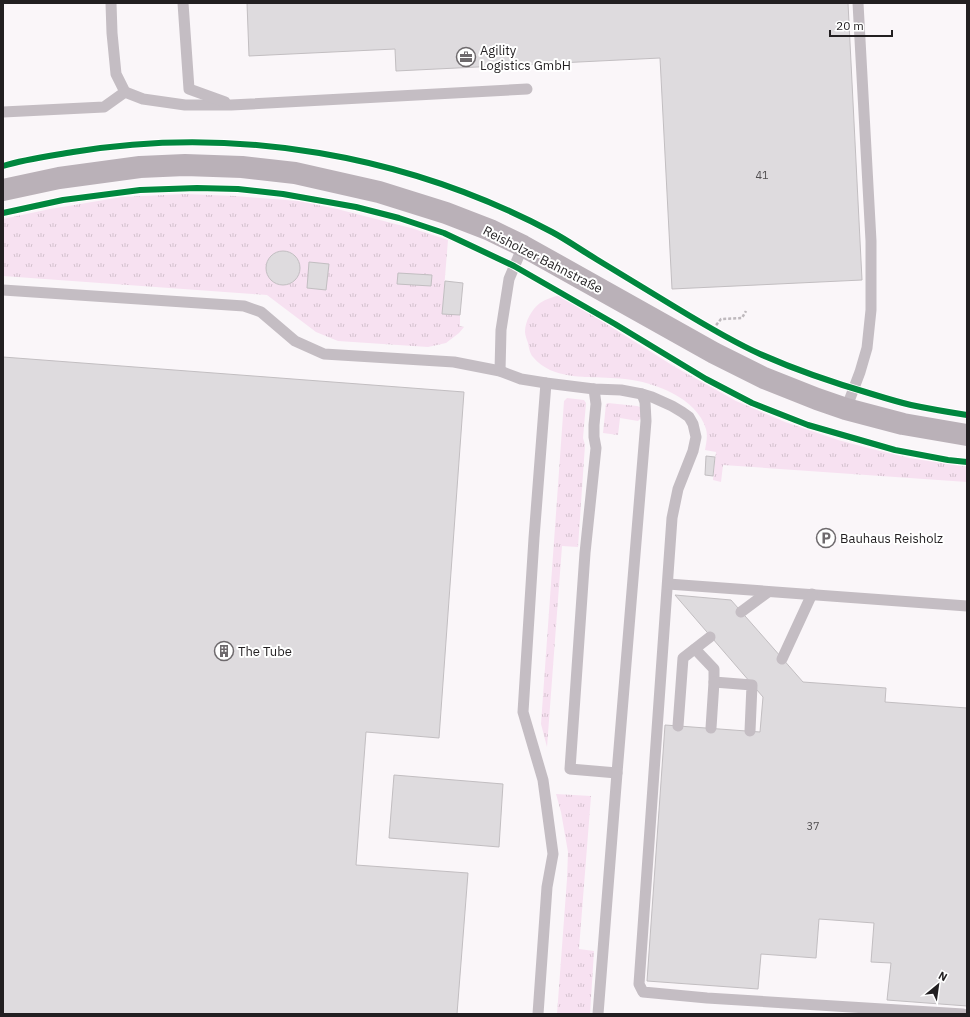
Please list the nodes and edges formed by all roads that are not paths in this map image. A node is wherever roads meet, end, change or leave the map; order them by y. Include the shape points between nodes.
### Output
1 (111, 3) edge
2 (183, 3) edge
3 (858, 3) edge
4 (527, 89) dead end
5 (125, 92) junction
6 (231, 105) junction
7 (3, 112) edge
8 (3, 190) edge
9 (523, 246) junction
10 (3, 290) edge
11 (500, 371) junction
12 (546, 384) junction
13 (594, 389) junction
14 (642, 394) junction
15 (846, 409) junction
16 (967, 435) edge
17 (668, 584) junction
18 (768, 592) junction
19 (812, 594) junction
20 (967, 606) edge
21 (741, 612) dead end
22 (710, 637) dead end
23 (695, 649) junction
24 (782, 658) dead end
25 (714, 682) junction
26 (678, 726) dead end
27 (711, 728) dead end
28 (750, 731) dead end
29 (617, 773) junction
30 (538, 1014) edge
31 (598, 1014) edge
32 (963, 1014) edge

1 - 5 lane via 116,74
2 - 6 lane via 189,89
3 - 15 lane via 871,241 871,310 867,348
4 - 6 lane
5 - 6 lane via 143,99 185,105
5 - 7 lane via 104,107
8 - 9 main road, Reisholzer Bahnstraße via 59,178 140,167 185,165 294,172 379,192 440,211
9 - 11 lane via 509,279 501,330
9 - 15 main road, Reisholzer Bahnstraße via 714,353 764,378
10 - 11 lane via 244,306 261,312 295,342 324,354 454,362
11 - 12 lane
12 - 13 lane
12 - 30 lane via 523,712 542,780 553,854 547,887
13 - 14 lane
13 - 29 lane via 596,448 585,553 570,769
14 - 17 lane via 672,406 689,417 696,436 676,496
14 - 29 lane via 646,421
15 - 16 main road, Reisholzer Bahnstraße via 903,424
17 - 18 lane
17 - 32 lane via 639,984 643,992
18 - 19 lane
18 - 21 lane
19 - 20 lane
19 - 24 lane
22 - 23 lane
23 - 25 lane via 714,669
23 - 26 lane via 683,658
25 - 27 lane
25 - 28 lane via 752,685
29 - 31 lane

